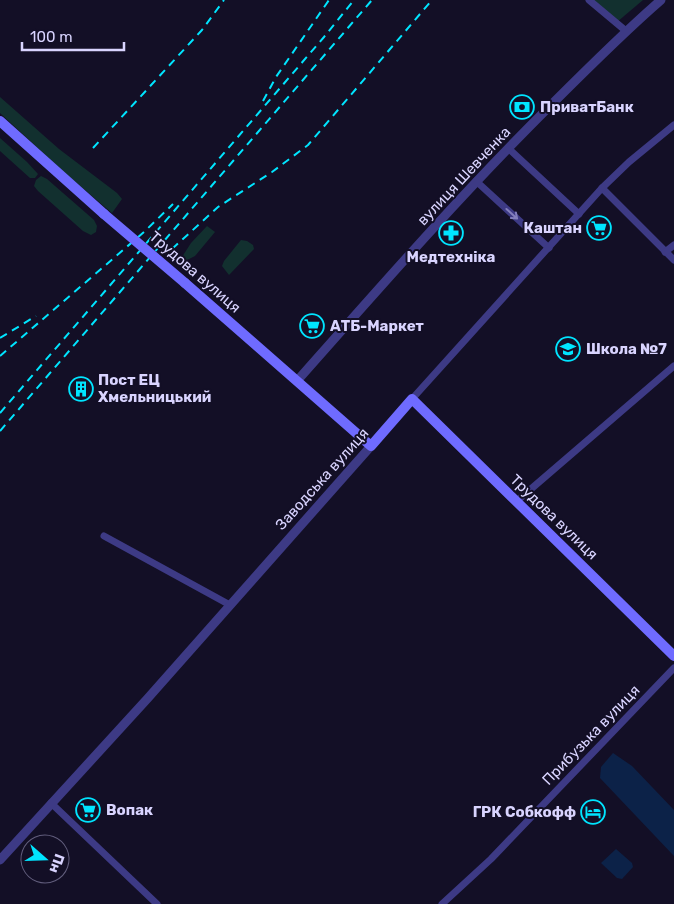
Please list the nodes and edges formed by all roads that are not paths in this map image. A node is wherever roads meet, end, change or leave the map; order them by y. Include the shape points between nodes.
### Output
1 (589, 0) edge
2 (662, 0) edge
3 (626, 30) junction
4 (0, 121) edge
5 (674, 125) edge
6 (508, 148) junction
7 (476, 181) junction
8 (602, 188) junction
9 (579, 214) junction
10 (674, 245) edge
11 (549, 248) junction
12 (666, 252) junction
13 (674, 260) edge
14 (674, 366) edge
15 (297, 381) junction
16 (412, 399) junction
17 (371, 446) junction
18 (516, 501) junction
19 (104, 536) dead end
20 (230, 605) junction
21 (674, 656) edge
22 (674, 668) edge
23 (51, 803) junction
24 (0, 860) edge
25 (157, 904) edge
26 (442, 904) edge

1 - 3 street
2 - 3 street, вулиця Шевченка
3 - 6 street, вулиця Шевченка
4 - 15 main road, Трудова вулиця, bridge
5 - 8 street, Заводська вулиця
6 - 7 street, вулиця Шевченка
6 - 9 street
7 -> 11 street
7 - 15 street, вулиця Шевченка
8 - 9 street, Заводська вулиця
8 - 12 street
9 - 11 street, Заводська вулиця
10 - 12 street
11 - 16 street, Заводська вулиця
12 - 13 street
14 - 18 street
15 - 17 main road, Трудова вулиця
16 - 17 main road, Заводська вулиця
16 - 18 main road, Трудова вулиця
17 - 20 street, Заводська вулиця
18 - 21 main road, Трудова вулиця
19 - 20 street
20 - 23 street, Заводська вулиця
22 - 26 street, Прибузька вулиця via 490,859
23 - 24 street, Заводська вулиця
23 - 25 street

